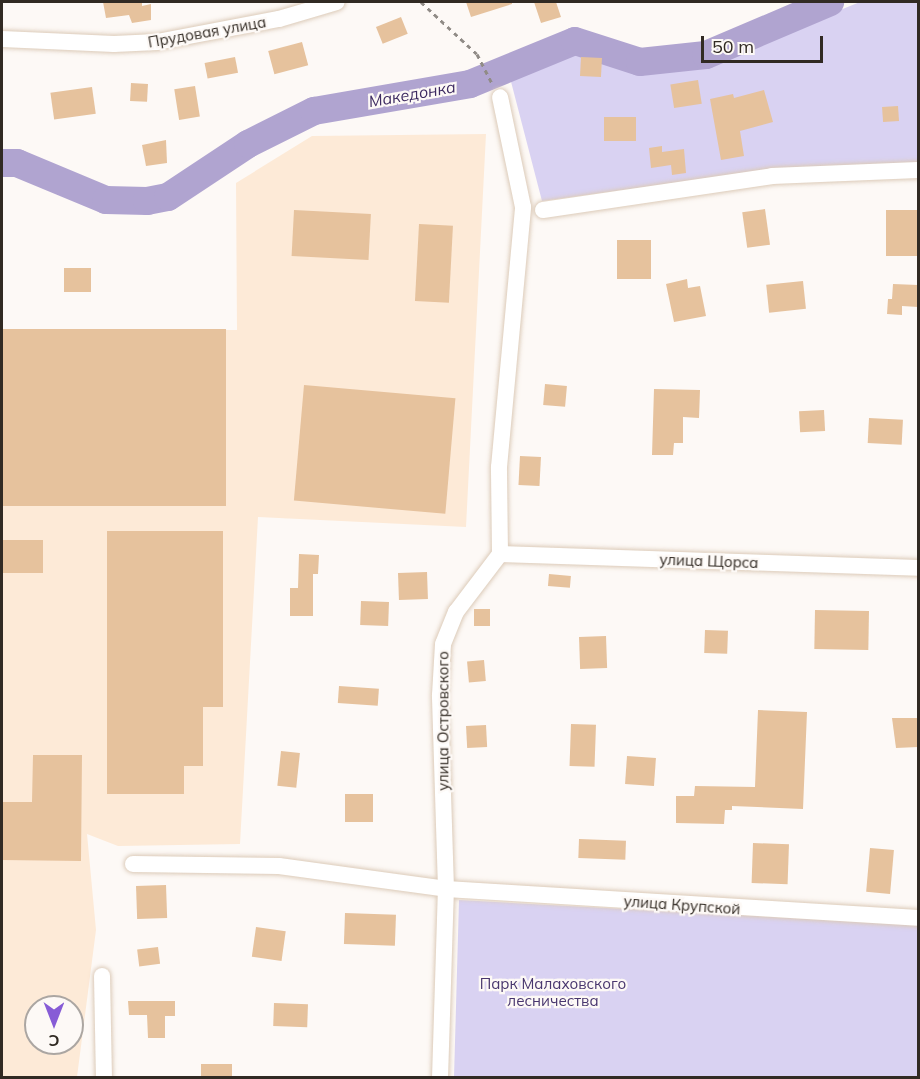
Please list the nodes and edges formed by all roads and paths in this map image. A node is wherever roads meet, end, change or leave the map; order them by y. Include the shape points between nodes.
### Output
1 (337, 2) edge
2 (421, 2) edge
3 (2, 39) edge
4 (500, 97) joint
5 (918, 170) edge
6 (543, 210) dead end
7 (500, 554) junction
8 (918, 568) edge
9 (132, 864) dead end
10 (446, 889) junction
11 (918, 918) edge
12 (102, 975) dead end
13 (104, 1077) edge
14 (440, 1077) edge

1 - 3 street, Прудовая улица via 279,19 157,42 103,44
2 - 4 path via 477,54
4 - 7 street via 523,207 499,467
5 - 6 street via 772,176
7 - 8 street, улица Щорса
7 - 10 street, улица Островского via 456,612 443,644 440,694
9 - 10 street, улица Крупской via 279,866
10 - 11 street, улица Крупской
10 - 14 street, улица Островского
12 - 13 street

